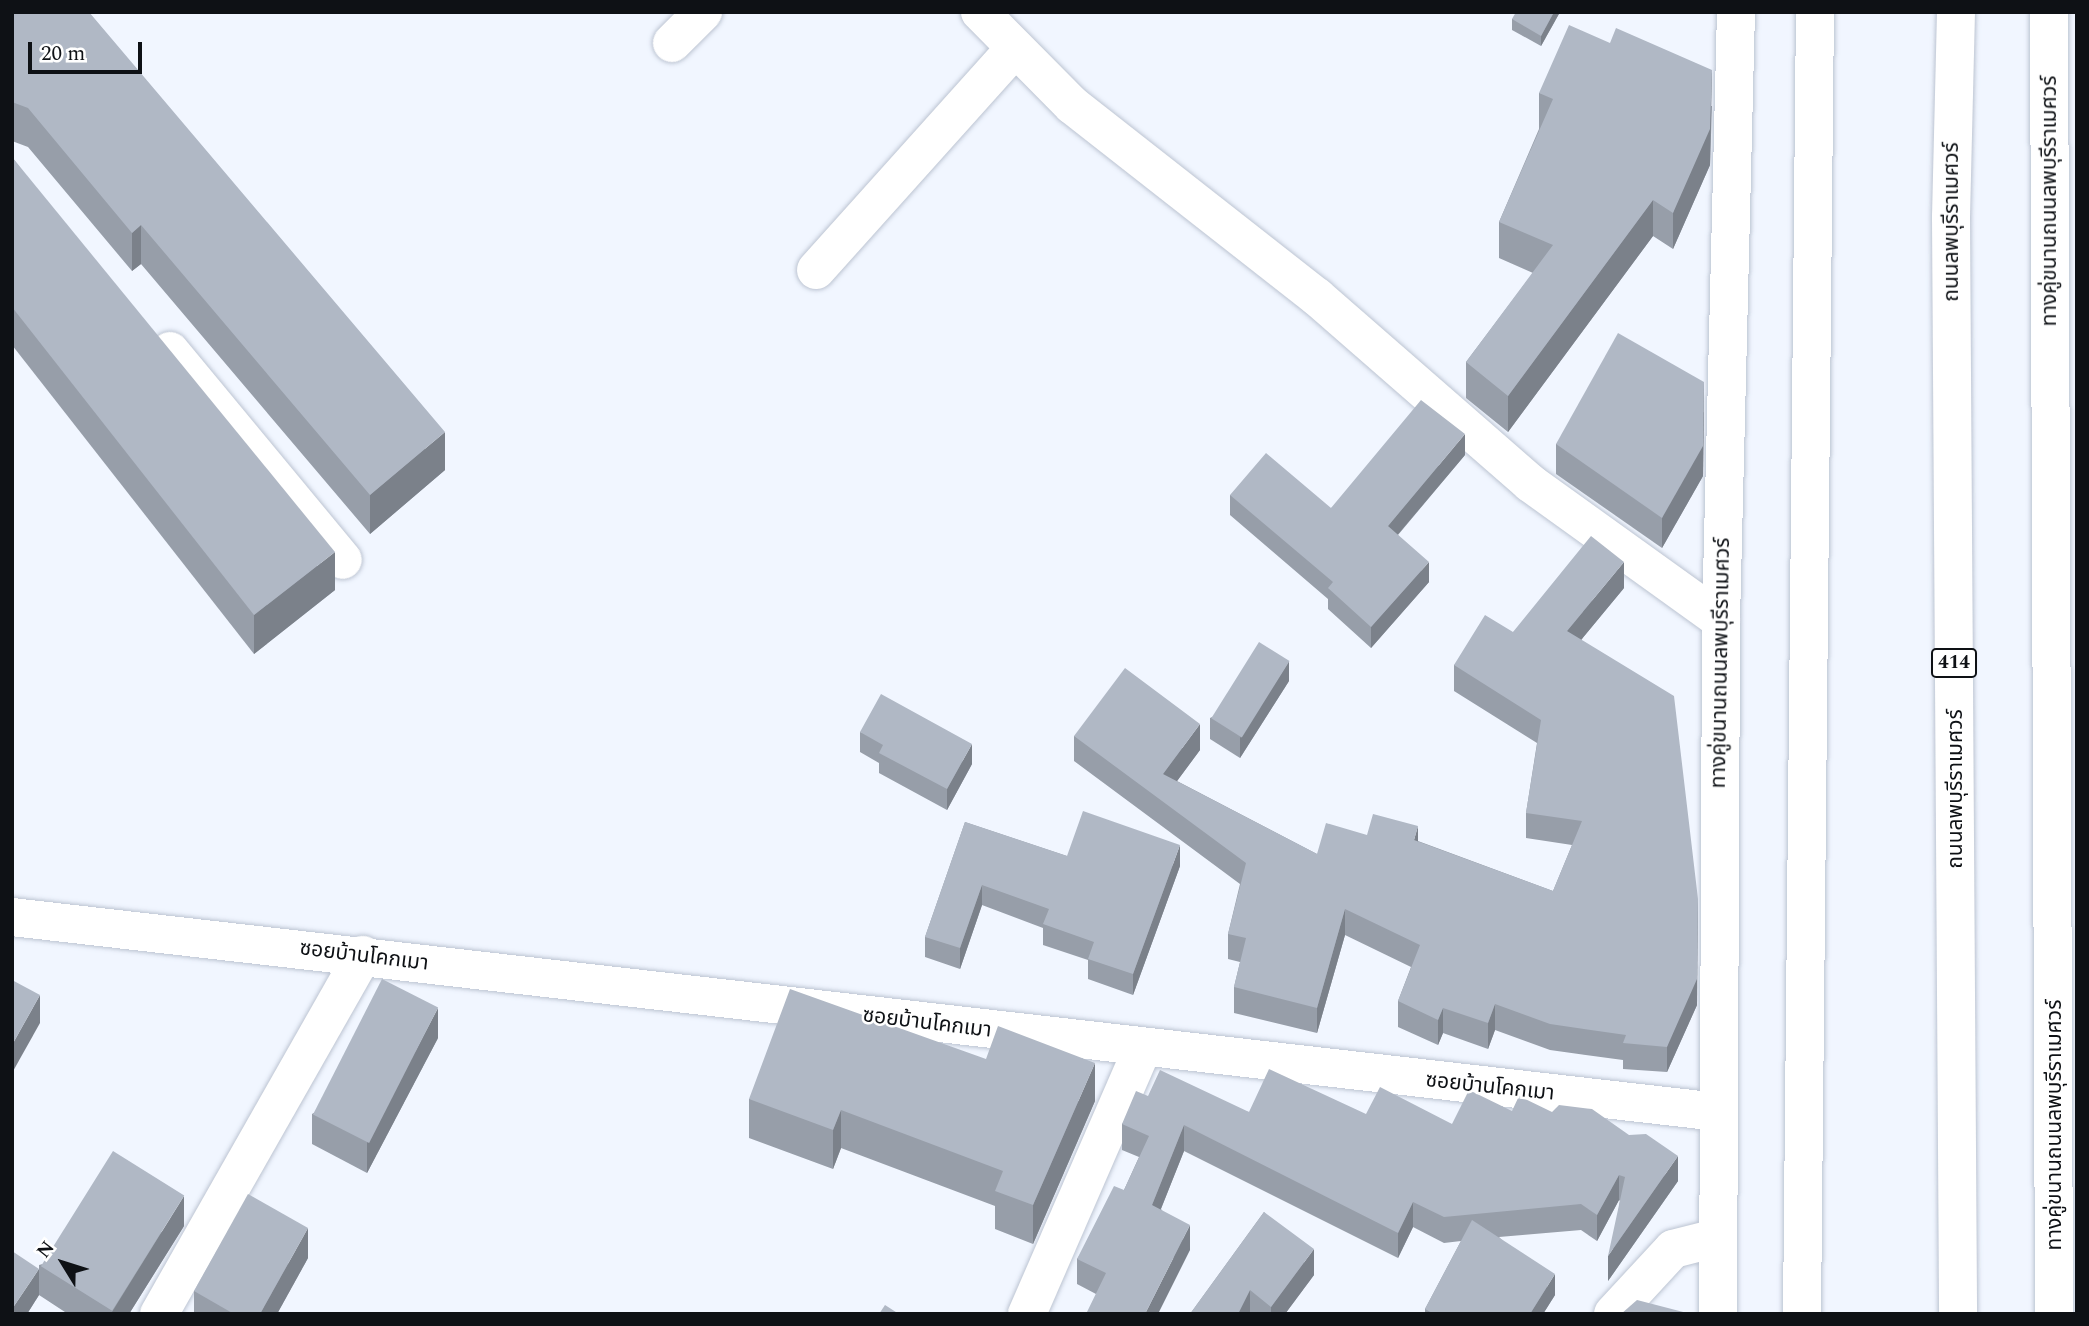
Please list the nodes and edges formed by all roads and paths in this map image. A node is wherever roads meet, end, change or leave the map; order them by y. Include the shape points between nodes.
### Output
1 (703, 12) edge
2 (980, 12) edge
3 (1736, 12) edge
4 (1815, 12) edge
5 (1956, 12) edge
6 (2049, 12) edge
7 (672, 43) dead end
8 (1014, 48) junction
9 (816, 270) dead end
10 (143, 318) edge
11 (343, 560) dead end
12 (1721, 620) junction
13 (12, 916) edge
14 (363, 955) junction
15 (1142, 1049) junction
16 (1717, 1112) junction
17 (2066, 1147) edge
18 (1716, 1238) junction
19 (159, 1314) edge
20 (1027, 1314) edge
21 (1613, 1314) edge
22 (1718, 1314) edge
23 (1802, 1314) edge
24 (1958, 1314) edge
25 (2054, 1314) edge

1 - 7 main road
2 - 8 main road
3 - 12 main road, ทางคู่ขนานถนนลพบุรีราเมศวร์
4 - 23 main road
5 - 24 main road, ถนนลพบุรีราเมศวร์ / 414 via 1951,232
6 - 17 main road, ทางคู่ขนานถนนลพบุรีราเมศวร์
8 - 9 main road
8 - 12 main road via 1072,104 1317,297 1530,483
10 - 11 main road
12 - 16 main road, ทางคู่ขนานถนนลพบุรีราเมศวร์
13 - 14 main road, ซอยบ้านโคกเมา
14 - 15 main road, ซอยบ้านโคกเมา
14 - 19 main road
15 - 16 main road, ซอยบ้านโคกเมา
15 - 20 main road
16 - 18 main road, ทางคู่ขนานถนนลพบุรีราเมศวร์
17 - 25 main road, ทางคู่ขนานถนนลพบุรีราเมศวร์
18 - 21 main road via 1673,1249
18 - 22 main road, ทางคู่ขนานถนนลพบุรีราเมศวร์

